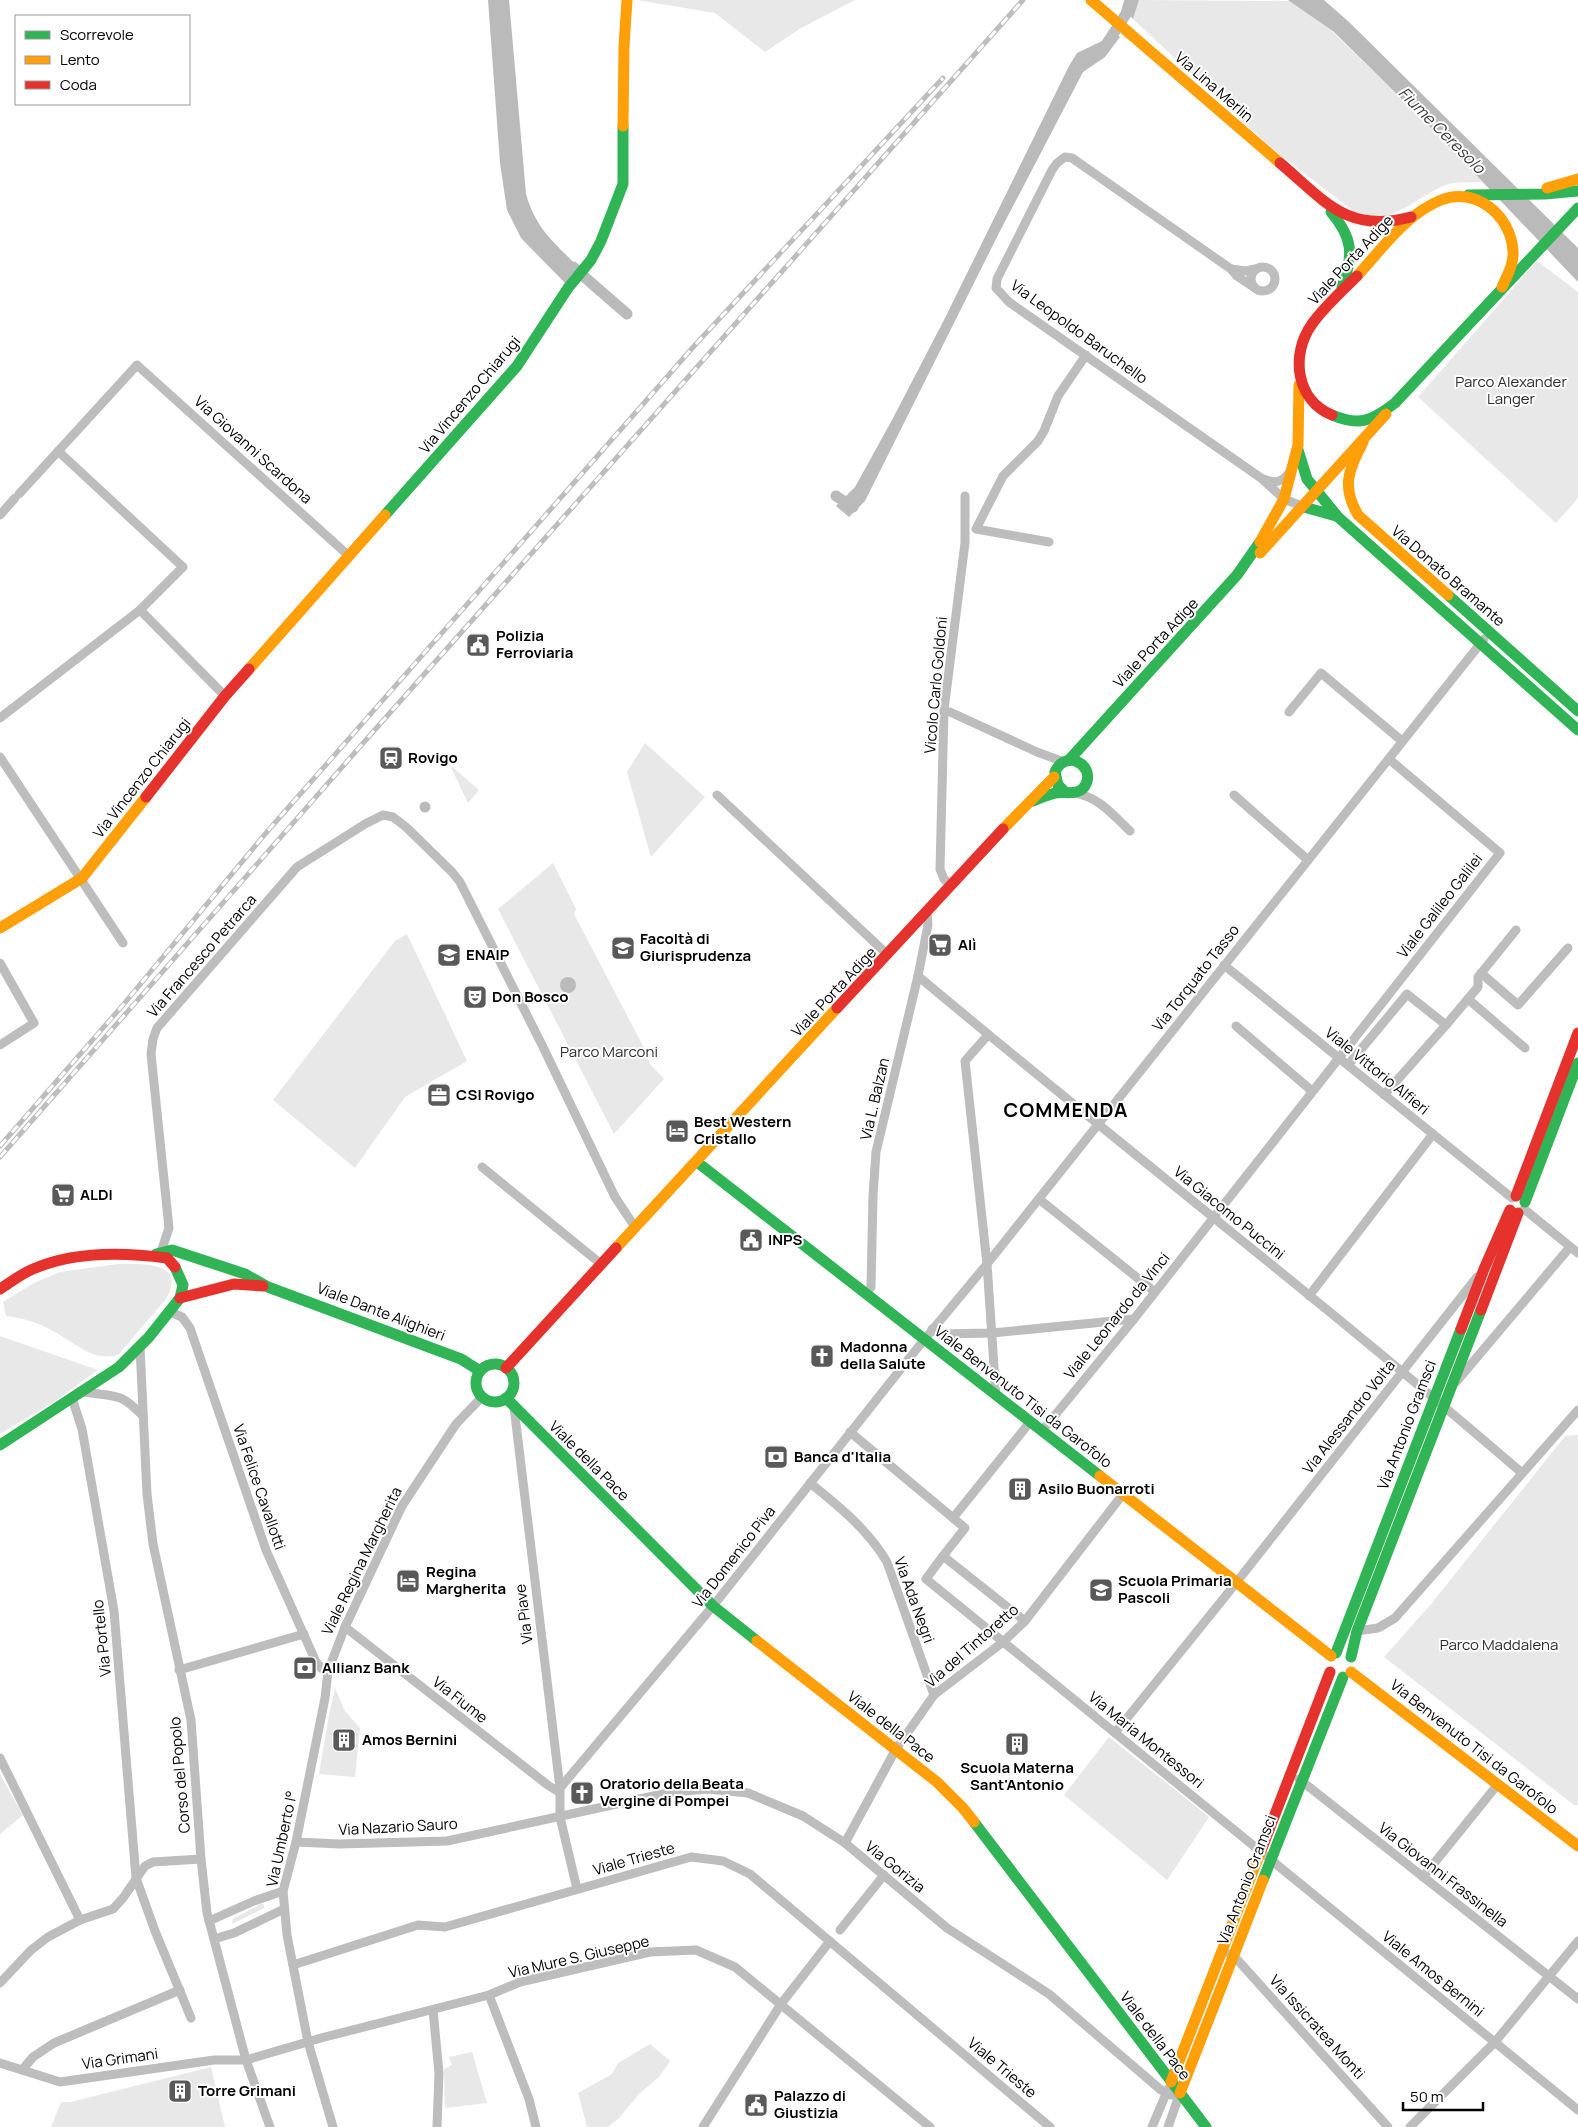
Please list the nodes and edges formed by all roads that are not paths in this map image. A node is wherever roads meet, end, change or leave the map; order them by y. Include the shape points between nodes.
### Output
1 (627, 0) edge
2 (1091, 0) edge
3 (1578, 178) edge
4 (1578, 191) edge
5 (1532, 193) junction
6 (1462, 195) junction
7 (1317, 197) junction
8 (1578, 208) edge
9 (1413, 216) junction
10 (1574, 216) edge
11 (1231, 269) junction
12 (1256, 269) junction
13 (1502, 287) junction
14 (1254, 288) junction
15 (1340, 293) junction
16 (1086, 355) junction
17 (1299, 377) junction
18 (1395, 403) junction
19 (1363, 442) junction
20 (1298, 445) junction
21 (58, 451) junction
22 (1291, 470) junction
23 (1261, 478) junction
24 (1318, 492) junction
25 (965, 496) dead end
26 (1284, 499) junction
27 (1304, 507) junction
28 (0, 515) edge
29 (1338, 517) junction
30 (1049, 542) dead end
31 (349, 556) junction
32 (1237, 575) junction
33 (140, 610) junction
34 (1489, 632) junction
35 (1481, 642) junction
36 (225, 696) junction
37 (1578, 711) edge
38 (950, 712) dead end
39 (1289, 712) dead end
40 (0, 718) edge
41 (1096, 730) junction
42 (1578, 730) edge
43 (1402, 742) junction
44 (1045, 756) junction
45 (0, 757) edge
46 (1388, 758) junction
47 (1066, 761) junction
48 (1087, 774) junction
49 (1054, 776) junction
50 (1069, 793) junction
51 (717, 795) dead end
52 (1234, 795) dead end
53 (1100, 803) junction
54 (1026, 804) junction
55 (1130, 831) dead end
56 (1308, 860) junction
57 (82, 878) junction
58 (951, 886) junction
59 (927, 913) junction
60 (0, 928) edge
61 (1516, 930) dead end
62 (123, 943) dead end
63 (1568, 948) dead end
64 (888, 955) junction
65 (0, 963) edge
66 (1224, 965) junction
67 (1481, 973) junction
68 (918, 976) junction
69 (1468, 999) junction
70 (1446, 1025) junction
71 (1236, 1026) dead end
72 (1578, 1033) edge
73 (988, 1035) junction
74 (0, 1044) edge
75 (1525, 1048) dead end
76 (1338, 1057) junction
77 (1578, 1063) edge
78 (1348, 1066) junction
79 (1312, 1091) junction
80 (1384, 1095) junction
81 (1098, 1124) junction
82 (1433, 1134) junction
83 (697, 1162) junction
84 (482, 1167) dead end
85 (1039, 1198) junction
86 (1517, 1205) junction
87 (1213, 1218) junction
88 (635, 1227) junction
89 (1570, 1247) junction
90 (156, 1253) junction
91 (1578, 1253) edge
92 (601, 1264) junction
93 (988, 1264) junction
94 (1484, 1269) junction
95 (268, 1286) junction
96 (0, 1289) edge
97 (1155, 1292) junction
98 (866, 1294) junction
99 (1308, 1296) junction
100 (180, 1298) junction
101 (170, 1312) junction
102 (1134, 1319) junction
103 (932, 1329) junction
104 (992, 1332) junction
105 (924, 1339) junction
106 (140, 1347) junction
107 (506, 1368) junction
108 (480, 1371) junction
109 (1403, 1372) junction
110 (83, 1392) junction
111 (1447, 1392) junction
112 (996, 1396) junction
113 (482, 1397) junction
114 (72, 1398) junction
115 (1438, 1401) junction
116 (510, 1403) junction
117 (1578, 1410) edge
118 (143, 1416) junction
119 (1030, 1422) junction
120 (1042, 1431) junction
121 (850, 1432) junction
122 (0, 1446) edge
123 (1522, 1473) junction
124 (810, 1483) junction
125 (1124, 1494) junction
126 (953, 1518) junction
127 (943, 1556) junction
128 (1237, 1583) junction
129 (713, 1606) junction
130 (1026, 1621) junction
131 (345, 1627) junction
132 (1357, 1630) junction
133 (304, 1634) junction
134 (1003, 1642) junction
135 (1333, 1654) junction
136 (1351, 1657) junction
137 (179, 1670) junction
138 (328, 1670) junction
139 (1330, 1672) junction
140 (1347, 1675) junction
141 (934, 1695) junction
142 (1114, 1733) junction
143 (896, 1749) junction
144 (0, 1758) edge
145 (1291, 1773) junction
146 (1302, 1781) junction
147 (1498, 1784) junction
148 (560, 1790) junction
149 (560, 1817) junction
150 (296, 1842) junction
151 (845, 1843) junction
152 (1578, 1846) edge
153 (1261, 1852) junction
154 (201, 1859) junction
155 (1271, 1860) junction
156 (884, 1875) junction
157 (1423, 1877) junction
158 (136, 1878) junction
159 (578, 1889) junction
160 (283, 1892) junction
161 (284, 1909) junction
162 (80, 1920) junction
163 (209, 1921) junction
164 (840, 1930) dead end
165 (214, 1939) junction
166 (830, 1941) junction
167 (1578, 1941) edge
168 (1222, 1951) junction
169 (1234, 1956) junction
170 (292, 1965) junction
171 (1550, 1977) junction
172 (0, 1983) edge
173 (180, 1990) junction
174 (489, 1996) junction
175 (1578, 1999) edge
176 (781, 2004) junction
177 (432, 2010) junction
178 (191, 2018) dead end
179 (308, 2042) junction
180 (1495, 2042) junction
181 (246, 2060) junction
182 (0, 2063) edge
183 (22, 2070) junction
184 (1171, 2082) junction
185 (1180, 2093) junction
186 (1166, 2094) junction
187 (1578, 2110) edge
188 (270, 2127) edge
189 (333, 2127) edge
190 (437, 2127) edge
191 (536, 2127) edge
192 (703, 2127) edge
193 (930, 2127) edge
194 (1050, 2127) edge
195 (1152, 2127) edge
196 (1168, 2127) edge
197 (1206, 2127) edge
198 (1388, 2127) edge
199 (1410, 2127) edge

1 - 31 street, Via Vincenzo Chiarugi via 623,184 602,240 517,366
2 - 7 street, Via Lina Merlin
3 - 5 street, Viale Porta Adige
4 - 5 street, Viale Porta Adige
5 - 6 street, Viale Porta Adige
6 - 9 street, Viale Porta Adige via 1441,199
6 - 13 street, Viale Porta Adige via 1486,205 1510,234 1513,261
7 - 9 street, Via Lina Merlin via 1345,216 1376,225
7 - 15 street, Via Lina Merlin via 1343,226 1350,245 1351,262
8 - 10 street, Viale Porta Adige
9 - 15 street, Viale Porta Adige
10 - 13 street, Viale Porta Adige
11 - 12 street
11 - 14 street, Via Leopoldo Baruchello
11 - 16 street, Via Leopoldo Baruchello via 1072,158 1062,158 1048,178 997,279 996,288 1009,302
12 - 14 street via 1251,276
12 - 14 street via 1271,269 1276,280 1269,290
13 - 18 street, Viale Porta Adige
15 - 17 street, Viale Porta Adige via 1304,336 1298,355
16 - 23 street, Via Leopoldo Baruchello
16 - 30 street via 1058,396 1038,441 1003,476 976,528
17 - 18 street, Viale Porta Adige via 1306,394 1318,407 1346,420 1373,418
17 - 20 street, Viale Porta Adige
18 - 19 street, Viale Porta Adige
19 - 24 street, Viale Porta Adige
19 - 34 street, Via Donato Bramante via 1347,481 1352,506 1364,522
20 - 22 street, Viale Porta Adige
20 - 24 street via 1302,470
21 - 28 street
21 - 31 street, Via Giovanni Scardona via 137,365
21 - 33 street via 183,567
22 - 23 street via 1278,482
22 - 26 street, Viale Porta Adige
23 - 26 street, Via Leopoldo Baruchello
24 - 27 street, Viale Porta Adige
24 - 29 street
25 - 58 street, Vicolo Carlo Goldoni via 965,543 944,710 940,869
26 - 27 street, Via Leopoldo Baruchello
26 - 32 street, Viale Porta Adige via 1262,540
27 - 29 street
27 - 32 street, Viale Porta Adige
29 - 35 street, Via Donato Bramante
31 - 36 street, Via Vincenzo Chiarugi
32 - 41 street, Viale Porta Adige
33 - 36 street
33 - 40 street
34 - 35 street, Via Torquato Tasso
34 - 37 street, Via Donato Bramante
35 - 42 street, Via Donato Bramante
35 - 43 street, Via Torquato Tasso
36 - 57 street, Via Vincenzo Chiarugi
38 - 44 street
39 - 43 street via 1321,673
41 - 47 street, Viale Porta Adige
41 - 48 street, Viale Porta Adige via 1088,750
43 - 46 street, Via Torquato Tasso
44 - 47 street
44 - 49 street via 1052,765
45 - 57 street
46 - 56 street, Via Torquato Tasso
46 - 76 street, Viale Galileo Galilei via 1500,853
47 - 48 street via 1079,762
47 - 49 street, Viale Porta Adige via 1056,769
48 - 50 street, Viale Porta Adige via 1083,789
48 - 53 street via 1090,788
49 - 50 street via 1059,788
49 - 54 street, Viale Porta Adige
50 - 53 street via 1082,794
50 - 54 street, Viale Porta Adige via 1045,796
51 - 64 street
52 - 56 street
53 - 55 street
54 - 58 street, Viale Porta Adige
56 - 66 street, Via Torquato Tasso
57 - 60 street
57 - 62 street
58 - 59 street, Viale Porta Adige
59 - 64 street, Viale Porta Adige
59 - 68 street, Via L. Balzan via 928,925
61 - 67 street
63 - 67 street via 1518,1005
64 - 83 street, Viale Porta Adige
65 - 74 street via 34,1023
66 - 76 street, Viale Vittorio Alfieri
66 - 81 street, Via Torquato Tasso
67 - 69 street via 1478,987
68 - 73 street, Via Giacomo Puccini
68 - 98 street, Via L. Balzan via 876,1152 871,1288
69 - 70 street
69 - 75 street
70 - 78 street via 1407,994
70 - 80 street
71 - 79 street
72 - 86 street, Via Antonio Gramsci
73 - 81 street, Via Giacomo Puccini
73 - 93 street via 964,1062
76 - 78 street, Viale Vittorio Alfieri
76 - 79 street, Viale Galileo Galilei
77 - 86 street, Via Antonio Gramsci
78 - 80 street, Viale Vittorio Alfieri
79 - 87 street, Viale Galileo Galilei
80 - 82 street, Viale Vittorio Alfieri
81 - 85 street, Via Torquato Tasso
81 - 87 street, Via Giacomo Puccini
82 - 86 street, Viale Vittorio Alfieri
82 - 99 street
83 - 88 street, Viale Porta Adige
83 - 98 street, Viale Benvenuto Tisi da Garofolo
84 - 92 street
85 - 93 street, Via Torquato Tasso
85 - 97 street
86 - 89 street, Viale Vittorio Alfieri
86 - 94 street, Via Antonio Gramsci
86 - 111 street, Via Antonio Gramsci
87 - 97 street, Viale Leonardo da Vinci
87 - 99 street, Via Giacomo Puccini
88 - 90 street, Via Francesco Petrarca via 615,1197 474,907 452,872 406,827 383,815 297,867 157,1028 153,1039 153,1079 169,1228
88 - 92 street
89 - 91 street, Viale Vittorio Alfieri
89 - 111 street
90 - 95 street via 172,1250 245,1274
90 - 96 street via 58,1261 34,1269
90 - 100 street via 174,1265 183,1285
92 - 107 street
93 - 103 street, Via Torquato Tasso
93 - 104 street
94 - 109 street, Via Alessandro Volta
94 - 115 street, Via Antonio Gramsci
95 - 100 street via 234,1284
95 - 108 street, Viale Dante Alighieri via 462,1359
97 - 102 street, Viale Leonardo da Vinci
98 - 105 street, Viale Benvenuto Tisi da Garofolo
99 - 109 street, Via Giacomo Puccini
100 - 101 street
101 - 106 street
101 - 133 street, Via Felice Cavallotti via 182,1317 190,1328 266,1550
102 - 104 street
102 - 120 street, Viale Leonardo da Vinci
103 - 104 street via 939,1334
103 - 105 street, Via Torquato Tasso
104 - 112 street
105 - 112 street, Viale Benvenuto Tisi da Garofolo
105 - 121 street, Via Domenico Piva
106 - 110 street via 119,1367
106 - 118 street, Corso del Popolo
107 - 108 street via 489,1364
107 - 116 street via 514,1383
108 - 113 street via 476,1387
109 - 115 street, Via Giacomo Puccini
109 - 128 street, Via Alessandro Volta
110 - 114 street
110 - 118 street via 118,1396 129,1401
111 - 115 street, Via Antonio Gramsci
112 - 119 street, Viale Benvenuto Tisi da Garofolo
113 - 116 street
113 - 131 street, Viale Regina Margherita via 456,1424 402,1506
114 - 122 street
114 - 158 street, Via Portello via 82,1429 114,1611
115 - 123 street, Via Giacomo Puccini
115 - 132 street, Via Antonio Gramsci
115 - 135 street, Via Antonio Gramsci
116 - 129 street, Viale della Pace
116 - 148 street, Via Piave
117 - 123 street
118 - 137 street, Corso del Popolo via 146,1494 153,1544
119 - 120 street, Viale Benvenuto Tisi da Garofolo
119 - 126 street
120 - 125 street, Viale Benvenuto Tisi da Garofolo
121 - 124 street, Via Domenico Piva
121 - 126 street
123 - 132 street via 1396,1618 1378,1628
124 - 129 street, Via Domenico Piva
124 - 141 street, Via Ada Negri via 860,1526 887,1562
125 - 128 street, Viale Benvenuto Tisi da Garofolo
125 - 130 street, Via del Tintoretto
126 - 127 street via 965,1528
127 - 130 street
127 - 134 street, Via Maria Montessori via 926,1579
128 - 135 street, Viale Benvenuto Tisi da Garofolo
128 - 142 street, Via Alessandro Volta
129 - 143 street, Viale della Pace
129 - 148 street, Via Domenico Piva
130 - 134 street, Via del Tintoretto
131 - 138 street, Viale Regina Margherita
131 - 148 street, Via Fiume via 541,1780
132 - 136 street, Via Antonio Gramsci
133 - 137 street
133 - 138 street, Via Felice Cavallotti via 316,1662
134 - 141 street, Via del Tintoretto
134 - 142 street, Via Maria Montessori
135 - 136 street via 1344,1652
135 - 139 street via 1328,1664
136 - 140 street via 1354,1664
137 - 154 street, Corso del Popolo via 191,1720
138 - 150 street, Via Umberto I°
139 - 140 street via 1336,1677
139 - 145 street, Via Antonio Gramsci
140 - 146 street, Via Antonio Gramsci
140 - 147 street, Via Benvenuto Tisi da Garofolo
141 - 143 street, Via del Tintoretto
142 - 153 street, Via Maria Montessori
143 - 151 street, Via del Tintoretto
143 - 184 street, Viale della Pace via 963,1808
144 - 162 street
145 - 146 street, Via Giovanni Frassinella
145 - 153 street, Via Antonio Gramsci
146 - 155 street, Via Antonio Gramsci
146 - 157 street, Via Giovanni Frassinella
147 - 152 street, Via Benvenuto Tisi da Garofolo
147 - 157 street
148 - 149 street, Via Piave
149 - 150 street, Via Nazario Sauro via 447,1841
149 - 151 street, Via Gorizia via 672,1792 721,1790 748,1793 803,1816
149 - 159 street, Via Piave
150 - 160 street, Via Umberto I°
151 - 156 street, Via Gorizia
153 - 155 street, Via Maria Montessori
153 - 168 street, Via Antonio Gramsci
154 - 158 street via 153,1862 145,1866
154 - 163 street, Corso del Popolo
155 - 169 street, Via Antonio Gramsci
155 - 180 street, Viale Amos Bernini
156 - 164 street
156 - 186 street, Via Gorizia via 948,1928 1049,1994
157 - 171 street, Via Giovanni Frassinella
158 - 162 street via 114,1909
158 - 173 street, Via Portello
159 - 166 street, Viale Trieste via 691,1857 723,1861 750,1874
159 - 170 street, Viale Trieste via 445,1928 418,1925
160 - 161 street, Via Umberto I°
160 - 163 street
161 - 165 street
161 - 170 street, Via Umberto I°
162 - 172 street via 31,1950
163 - 165 street, Corso del Popolo
165 - 181 street, Corso del Popolo
166 - 176 street
166 - 194 street, Viale Trieste
167 - 171 street
168 - 169 street, Via Issicratea Monti
168 - 184 street, Via Antonio Gramsci
169 - 185 street, Via Antonio Gramsci
169 - 198 street, Via Issicratea Monti
170 - 179 street, Via Umberto I°
171 - 175 street, Via Giovanni Frassinella
171 - 180 street
173 - 178 street, Via Portello
173 - 183 street via 54,2043 33,2057
174 - 176 street, Via Mure S. Giuseppe via 520,1982 650,1952 696,1950 734,1967
174 - 177 street, Via Mure S. Giuseppe
174 - 191 street via 529,2098
176 - 192 street
176 - 193 street, Via Mure S. Giuseppe
177 - 179 street, Via Mure S. Giuseppe
177 - 190 street via 439,2073
179 - 181 street, Via Grimani
179 - 189 street, Via Umberto I°
180 - 187 street, Viale Amos Bernini
180 - 199 street
181 - 183 street, Via Grimani via 214,2060 60,2082
181 - 188 street, Corso del Popolo
182 - 183 street, Via Grimani
184 - 185 street, Viale della Pace
184 - 186 street
185 - 186 street via 1176,2096
185 - 196 street
185 - 197 street, Viale della Pace
186 - 195 street

